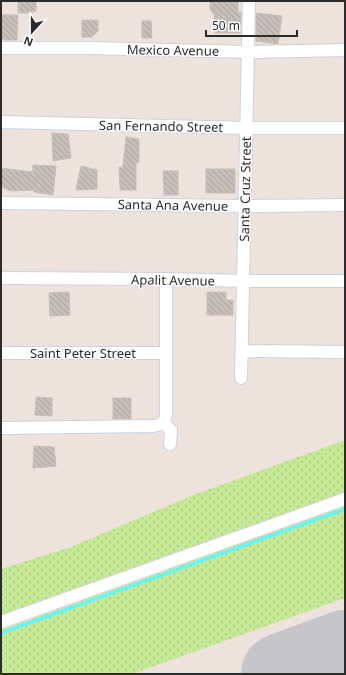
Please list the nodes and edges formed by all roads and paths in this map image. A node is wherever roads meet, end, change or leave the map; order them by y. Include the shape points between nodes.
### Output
1 (249, 1) edge
2 (1, 48) edge
3 (345, 50) edge
4 (248, 52) junction
5 (1, 122) edge
6 (247, 128) junction
7 (345, 128) edge
8 (1, 203) edge
9 (345, 205) edge
10 (245, 206) junction
11 (1, 278) edge
12 (166, 279) junction
13 (244, 281) junction
14 (345, 281) edge
15 (242, 351) junction
16 (345, 352) edge
17 (1, 353) edge
18 (165, 353) junction
19 (241, 378) dead end
20 (163, 423) junction
21 (1, 428) edge
22 (170, 444) dead end
23 (345, 499) edge
24 (1, 622) edge

1 - 4 street, Santa Cruz Street
2 - 4 street, Mexico Avenue
3 - 4 street, Mexico Avenue
4 - 6 street, Santa Cruz Street
5 - 6 street, San Fernando Street
6 - 7 street, San Fernando Street
6 - 10 street, Santa Cruz Street
8 - 10 street, Santa Ana Avenue
9 - 10 street, Santa Ana Avenue
10 - 13 street, Santa Cruz Street
11 - 12 street, Apalit Avenue
12 - 13 street, Apalit Avenue
12 - 18 street
13 - 14 street, Apalit Avenue
13 - 15 street, Santa Cruz Street
15 - 16 street
15 - 19 street, Santa Cruz Street
17 - 18 street, Saint Peter Street
18 - 20 street via 166,415
20 - 21 street via 154,426
20 - 22 street via 171,430
23 - 24 street

